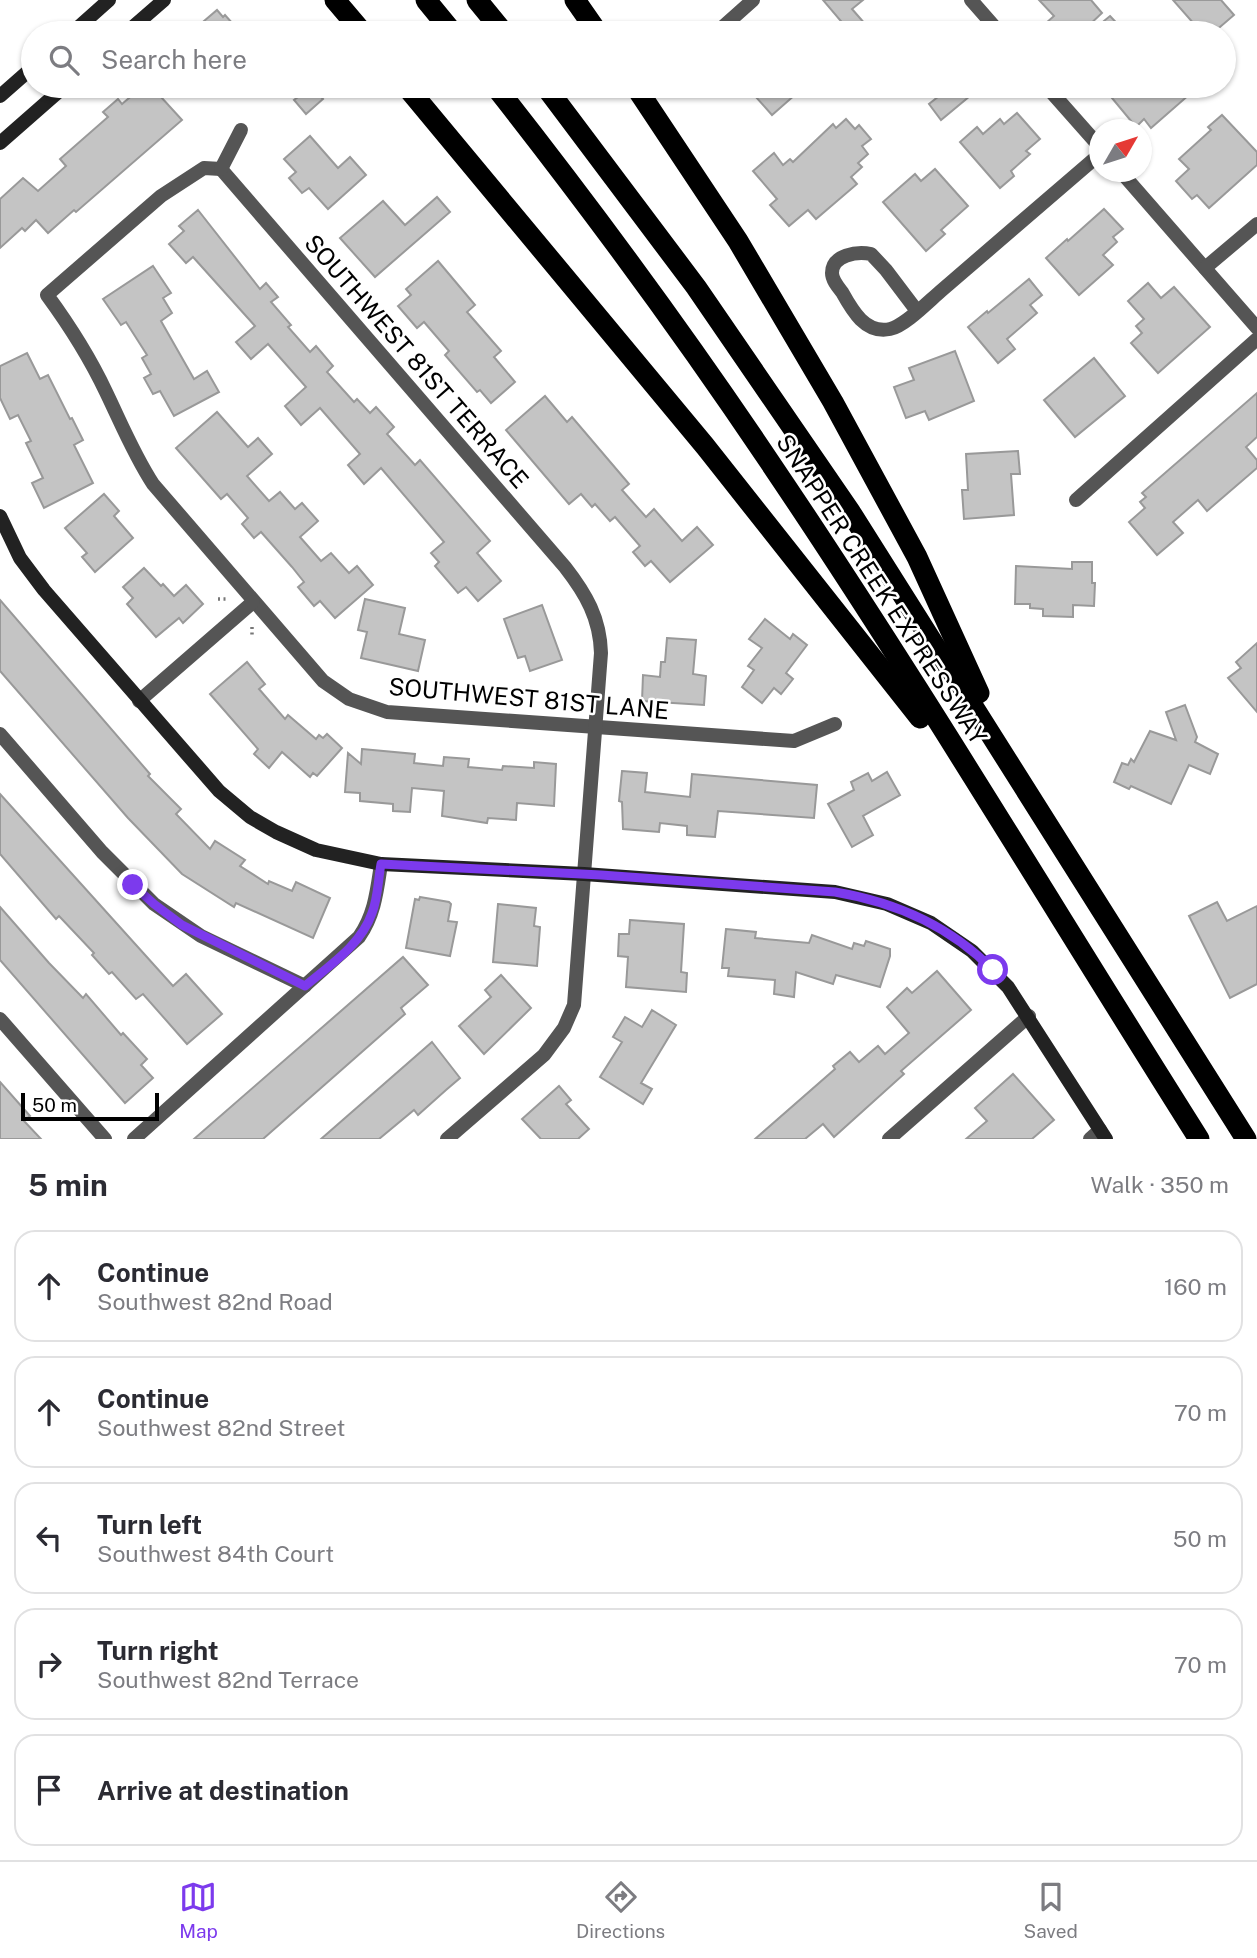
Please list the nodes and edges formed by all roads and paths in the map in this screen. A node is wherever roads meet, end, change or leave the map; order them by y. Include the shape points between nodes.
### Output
1 (109, 0) edge
2 (335, 0) edge
3 (426, 0) edge
4 (477, 0) edge
5 (575, 0) edge
6 (753, 0) edge
7 (971, 0) edge
8 (158, 2) edge
9 (85, 21) edge
10 (138, 21) edge
11 (353, 21) edge
12 (443, 21) edge
13 (494, 21) edge
14 (590, 21) edge
15 (729, 21) edge
16 (989, 21) edge
17 (21, 78) edge
18 (0, 96) edge
19 (51, 98) edge
20 (416, 98) edge
21 (504, 98) edge
22 (554, 98) edge
23 (643, 98) edge
24 (1057, 98) edge
25 (241, 130) dead end
26 (1089, 135) edge
27 (0, 143) edge
28 (1089, 163) edge
29 (220, 169) junction
30 (1130, 182) edge
31 (1257, 224) edge
32 (1205, 268) junction
33 (917, 311) junction
34 (1257, 328) edge
35 (1257, 339) edge
36 (1076, 500) dead end
37 (0, 516) edge
38 (218, 599) dead end
39 (227, 599) dead end
40 (253, 602) junction
41 (251, 627) dead end
42 (252, 638) dead end
43 (139, 701) junction
44 (835, 724) dead end
45 (594, 727) junction
46 (0, 734) edge
47 (1015, 772) junction
48 (987, 802) junction
49 (381, 864) junction
50 (584, 874) junction
51 (305, 986) junction
52 (1029, 1016) junction
53 (0, 1019) edge
54 (465, 1133) edge
55 (1099, 1136) edge
56 (105, 1139) edge
57 (134, 1139) edge
58 (447, 1139) edge
59 (888, 1139) edge
60 (1199, 1139) edge
61 (1246, 1139) edge

1 - 9 street
2 - 11 highway
3 - 12 highway
4 - 13 highway
5 - 14 highway
6 - 15 street
7 - 16 street
8 - 10 street
17 - 18 street
19 - 27 street
20 - 48 highway via 696,436
21 - 48 highway, SNAPPER CREEK EXPRESSWAY via 647,287 769,461
22 - 47 highway, SNAPPER CREEK EXPRESSWAY via 650,223 776,402
23 - 47 highway via 738,241 833,402 916,557
24 - 26 street
25 - 29 street
28 - 33 street
29 - 40 street, SOUTHWEST 81ST LANE via 204,169 161,196 47,295 105,390 153,484
29 - 45 street, SOUTHWEST 81ST TERRACE via 578,583 596,619 600,643
30 - 32 street
31 - 32 street
32 - 34 street
33 - 33 street via 871,254 850,254 834,266 832,272 841,291 858,318 872,327 893,328
35 - 36 street
37 - 43 street via 30,573
38 - 39 path
40 - 43 street
40 - 45 street, SOUTHWEST 81ST LANE via 323,681 368,706 387,712
41 - 42 path
43 - 49 street via 202,775 250,817 316,850
44 - 45 street, SOUTHWEST 81ST LANE via 794,741
45 - 50 street, SOUTHWEST 81ST TERRACE
46 - 51 street via 121,873 154,904 201,936
47 - 61 highway, SNAPPER CREEK EXPRESSWAY
48 - 60 highway, SNAPPER CREEK EXPRESSWAY
49 - 50 street
49 - 51 street via 367,926
50 - 52 street via 835,892 908,912 972,951
50 - 54 street, SOUTHWEST 81ST TERRACE via 576,995 564,1028 544,1055
51 - 57 street
52 - 55 street
52 - 59 street
53 - 56 street
54 - 58 street, SOUTHWEST 81ST TERRACE

